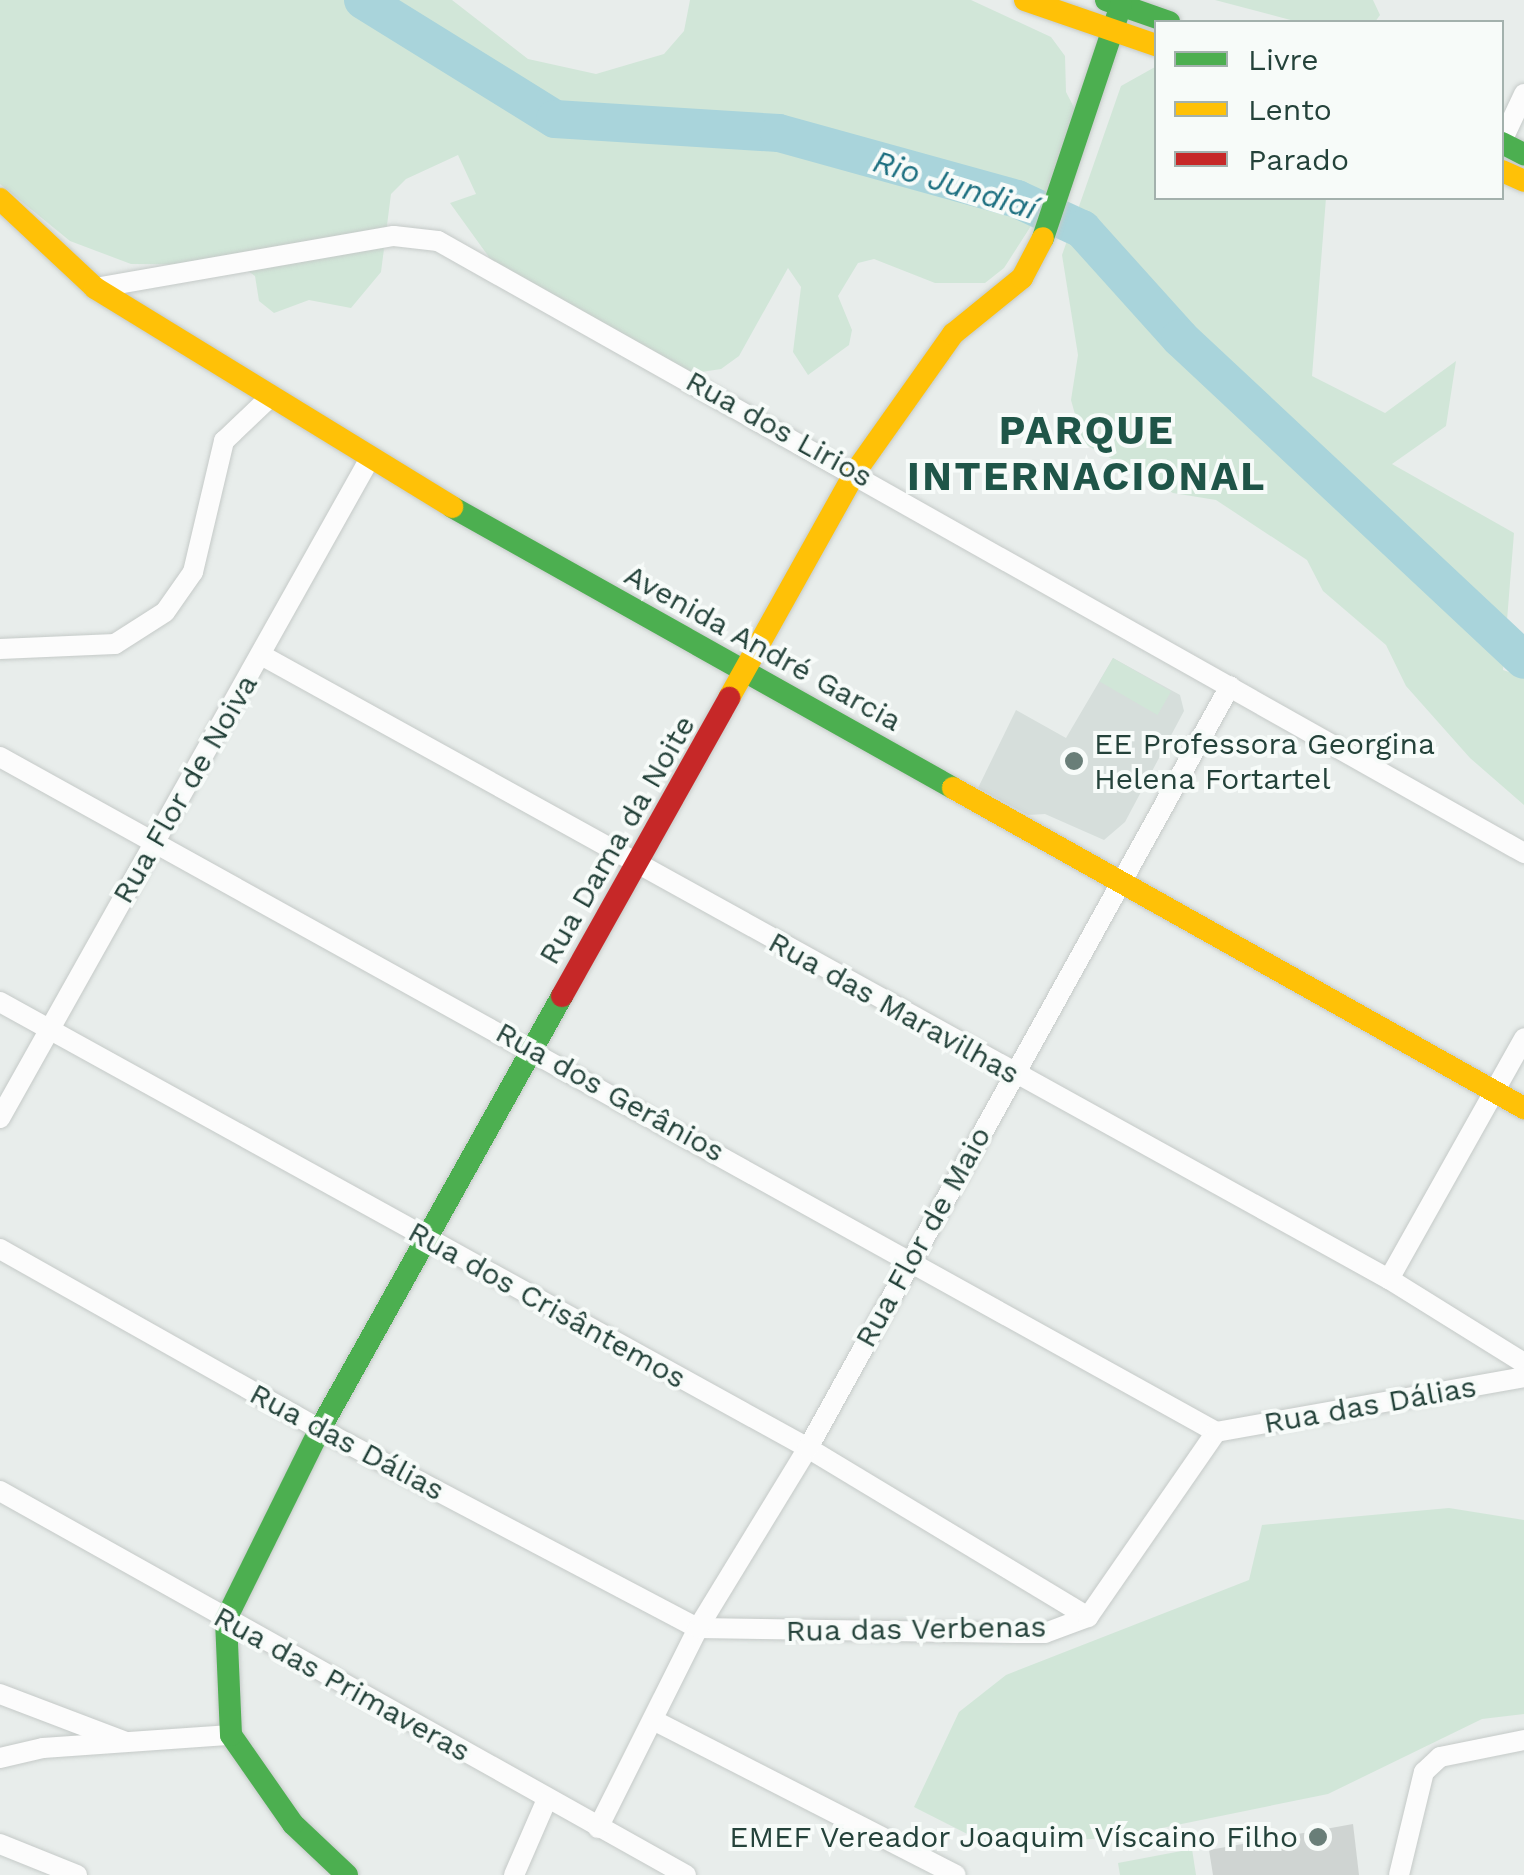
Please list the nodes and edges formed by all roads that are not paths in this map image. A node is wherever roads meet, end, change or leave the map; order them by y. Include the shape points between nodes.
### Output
1 (1025, 0) edge
2 (1114, 3) edge
3 (1163, 20) edge
4 (1118, 33) junction
5 (1154, 44) edge
6 (1524, 94) edge
7 (1504, 138) edge
8 (0, 199) edge
9 (95, 288) junction
10 (269, 398) junction
11 (369, 460) junction
12 (856, 471) junction
13 (0, 650) edge
14 (263, 656) junction
15 (746, 674) junction
16 (1230, 686) junction
17 (0, 758) edge
18 (153, 839) junction
19 (1524, 854) edge
20 (637, 866) junction
21 (1119, 880) junction
22 (0, 1002) edge
23 (48, 1028) junction
24 (1524, 1038) edge
25 (531, 1049) junction
26 (1014, 1074) junction
27 (1494, 1092) junction
28 (1524, 1108) edge
29 (0, 1118) edge
30 (426, 1238) junction
31 (0, 1249) edge
32 (909, 1258) junction
33 (1389, 1279) junction
34 (1524, 1363) edge
35 (1524, 1377) edge
36 (320, 1429) junction
37 (1216, 1432) junction
38 (808, 1448) junction
39 (0, 1491) edge
40 (1088, 1617) junction
41 (226, 1619) junction
42 (698, 1628) junction
43 (0, 1694) edge
44 (652, 1720) junction
45 (232, 1735) junction
46 (1524, 1740) edge
47 (135, 1746) junction
48 (0, 1758) edge
49 (547, 1800) junction
50 (598, 1828) junction
51 (0, 1844) edge
52 (70, 1873) edge
53 (347, 1875) edge
54 (514, 1875) edge
55 (686, 1875) edge
56 (956, 1875) edge
57 (1399, 1875) edge

1 - 4 street
2 - 3 street
2 - 4 street, Rua Dama da Noite
4 - 5 street
4 - 12 street, Rua Dama da Noite via 1048,232 1022,278 953,334
6 - 7 street
8 - 9 street, Avenida André Garcia
9 - 10 street, Avenida André Garcia
9 - 12 street, Rua dos Lirios via 420,235
10 - 11 street, Avenida André Garcia
10 - 13 street via 224,441 193,572 165,612 114,644
11 - 14 street, Rua Flor de Noiva
11 - 15 street, Avenida André Garcia
12 - 15 street, Rua Dama da Noite
12 - 16 street, Rua dos Lirios
14 - 18 street, Rua Flor de Noiva
14 - 20 street, Rua das Maravilhas
15 - 20 street, Rua Dama da Noite
15 - 21 street, Avenida André Garcia
16 - 19 street, Rua dos Lirios
16 - 21 street, Rua Flor de Maio
17 - 18 street, Rua dos Gerânios
18 - 23 street, Rua Flor de Noiva
18 - 25 street, Rua dos Gerânios
20 - 25 street, Rua Dama da Noite
20 - 26 street, Rua das Maravilhas
21 - 26 street, Rua Flor de Maio
21 - 27 street, Avenida André Garcia
22 - 23 street, Rua dos Crisântemos
23 - 29 street, Rua Flor de Noiva
23 - 30 street, Rua dos Crisântemos
24 - 27 street
25 - 30 street, Rua Dama da Noite
25 - 32 street, Rua dos Gerânios
26 - 32 street, Rua Flor de Maio
26 - 33 street, Rua das Maravilhas
27 - 28 street, Avenida André Garcia
27 - 33 street
30 - 36 street, Rua Dama da Noite
30 - 38 street, Rua dos Crisântemos
31 - 36 street, Rua das Dálias
32 - 37 street, Rua dos Gerânios
32 - 38 street, Rua Flor de Maio
33 - 34 street, Rua das Maravilhas
35 - 37 street, Rua das Dálias
36 - 41 street, Rua Dama da Noite
36 - 42 street, Rua das Dálias
37 - 40 street, Rua das Verbenas
38 - 40 street, Rua dos Crisântemos
38 - 42 street, Rua Flor de Maio
39 - 41 street, Rua das Primaveras
40 - 42 street, Rua das Verbenas via 1018,1634
41 - 45 street, Rua Dama da Noite
41 - 49 street, Rua das Primaveras
42 - 44 street
43 - 47 street
44 - 50 street
44 - 56 street
45 - 47 street
45 - 53 street via 293,1824
46 - 57 street via 1440,1757 1424,1772 1410,1808
47 - 48 street via 44,1748
49 - 50 street, Rua das Primaveras
49 - 54 street
50 - 55 street, Rua das Primaveras
51 - 52 street

